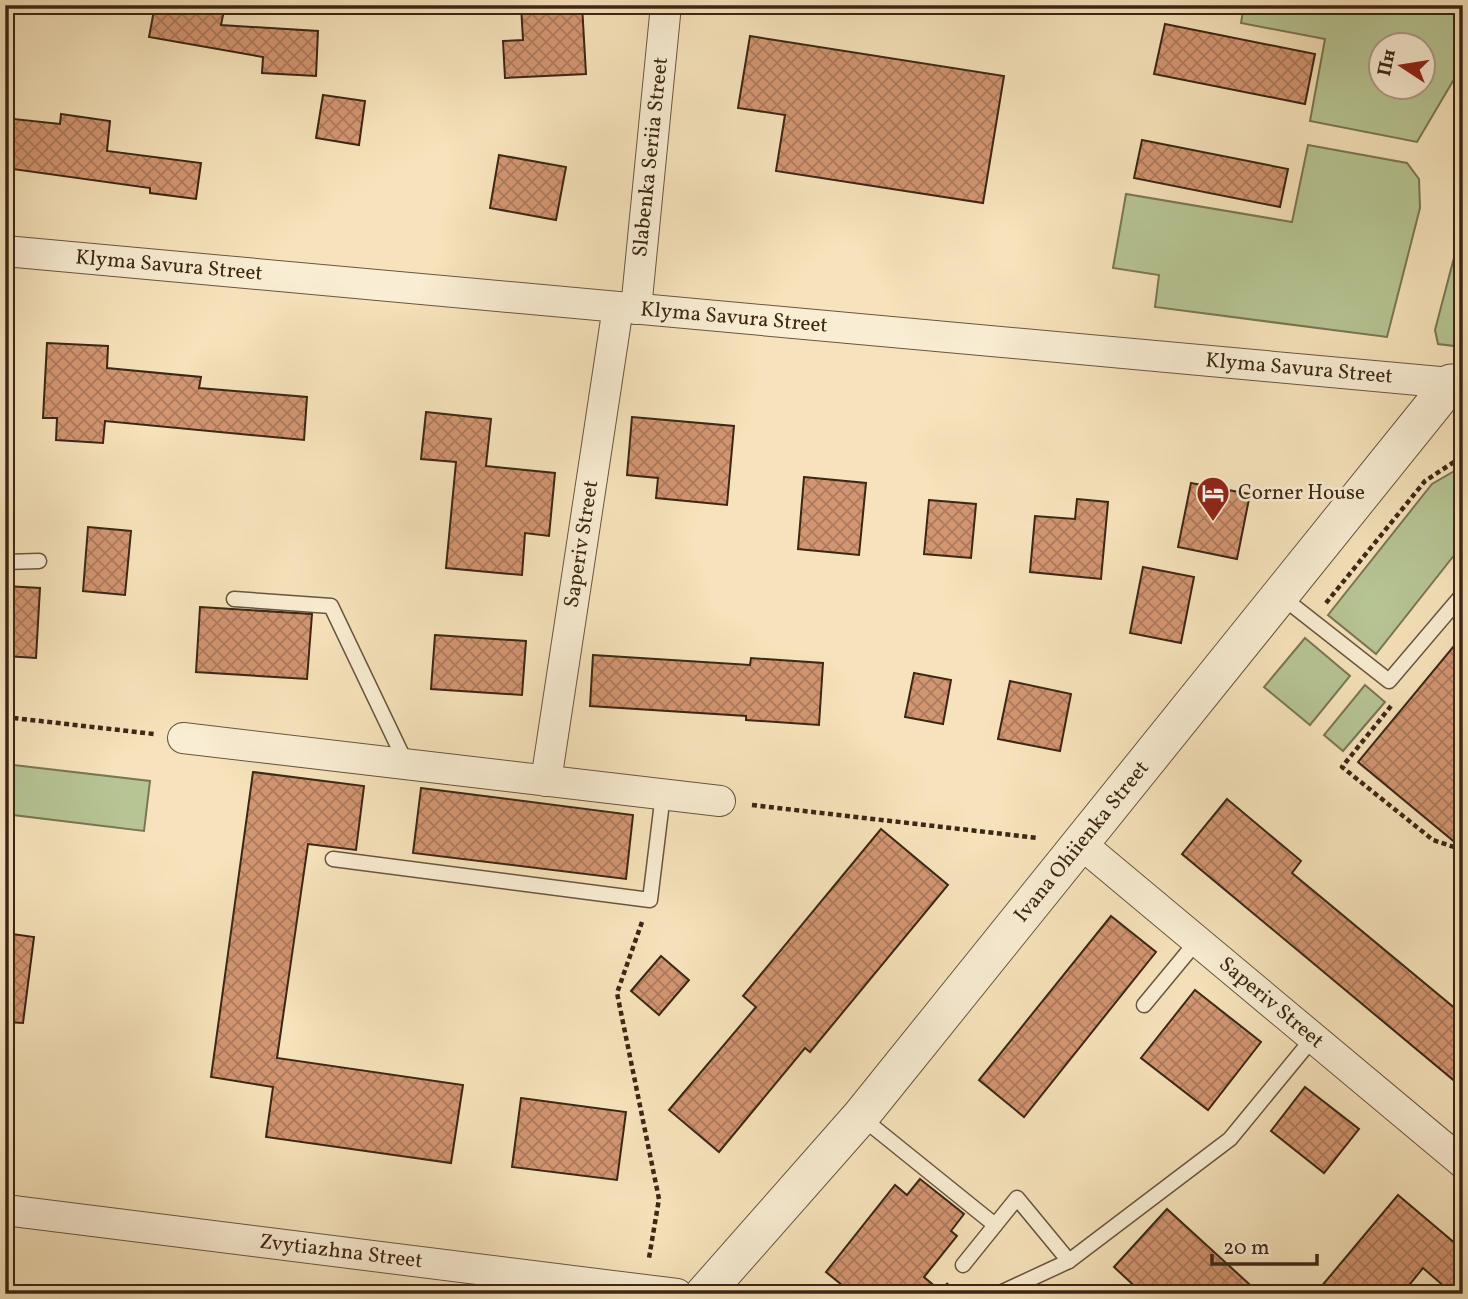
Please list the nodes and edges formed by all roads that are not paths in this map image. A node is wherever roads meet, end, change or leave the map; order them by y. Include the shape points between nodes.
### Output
1 (666, 5) edge
2 (5, 251) edge
3 (627, 308) junction
4 (1457, 384) edge
5 (39, 561) dead end
6 (5, 562) edge
7 (1463, 594) edge
8 (1281, 596) junction
9 (234, 598) dead end
10 (183, 738) road end
11 (407, 764) junction
12 (546, 781) junction
13 (663, 794) junction
14 (720, 801) road end
15 (1080, 843) junction
16 (333, 859) dead end
17 (1197, 941) junction
18 (1144, 1005) dead end
19 (1313, 1038) junction
20 (860, 1117) junction
21 (1463, 1163) edge
22 (5, 1210) edge
23 (995, 1225) junction
24 (1069, 1261) junction
25 (963, 1265) dead end
26 (677, 1294) edge
27 (704, 1294) edge
28 (999, 1294) edge

1 - 3 street, Slabenka Seriia Street
2 - 3 street, Klyma Savura Street
3 - 4 street, Klyma Savura Street
3 - 12 street, Saperiv Street
4 - 8 street, Ivana Ohiienka Street
5 - 6 lane
7 - 8 lane via 1389,681
8 - 15 street, Ivana Ohiienka Street
9 - 11 lane via 331,606
10 - 11 street
11 - 12 street
12 - 13 street
13 - 14 street
13 - 16 lane via 650,900
15 - 17 street, Saperiv Street
15 - 20 street, Ivana Ohiienka Street
17 - 18 lane
17 - 19 street, Saperiv Street
19 - 21 street, Saperiv Street
19 - 24 lane via 1230,1139
20 - 23 lane
20 - 27 street, Ivana Ohiienka Street
22 - 26 street, Zvytiazhna Street
23 - 24 lane via 1017,1198
23 - 25 lane
24 - 28 lane

